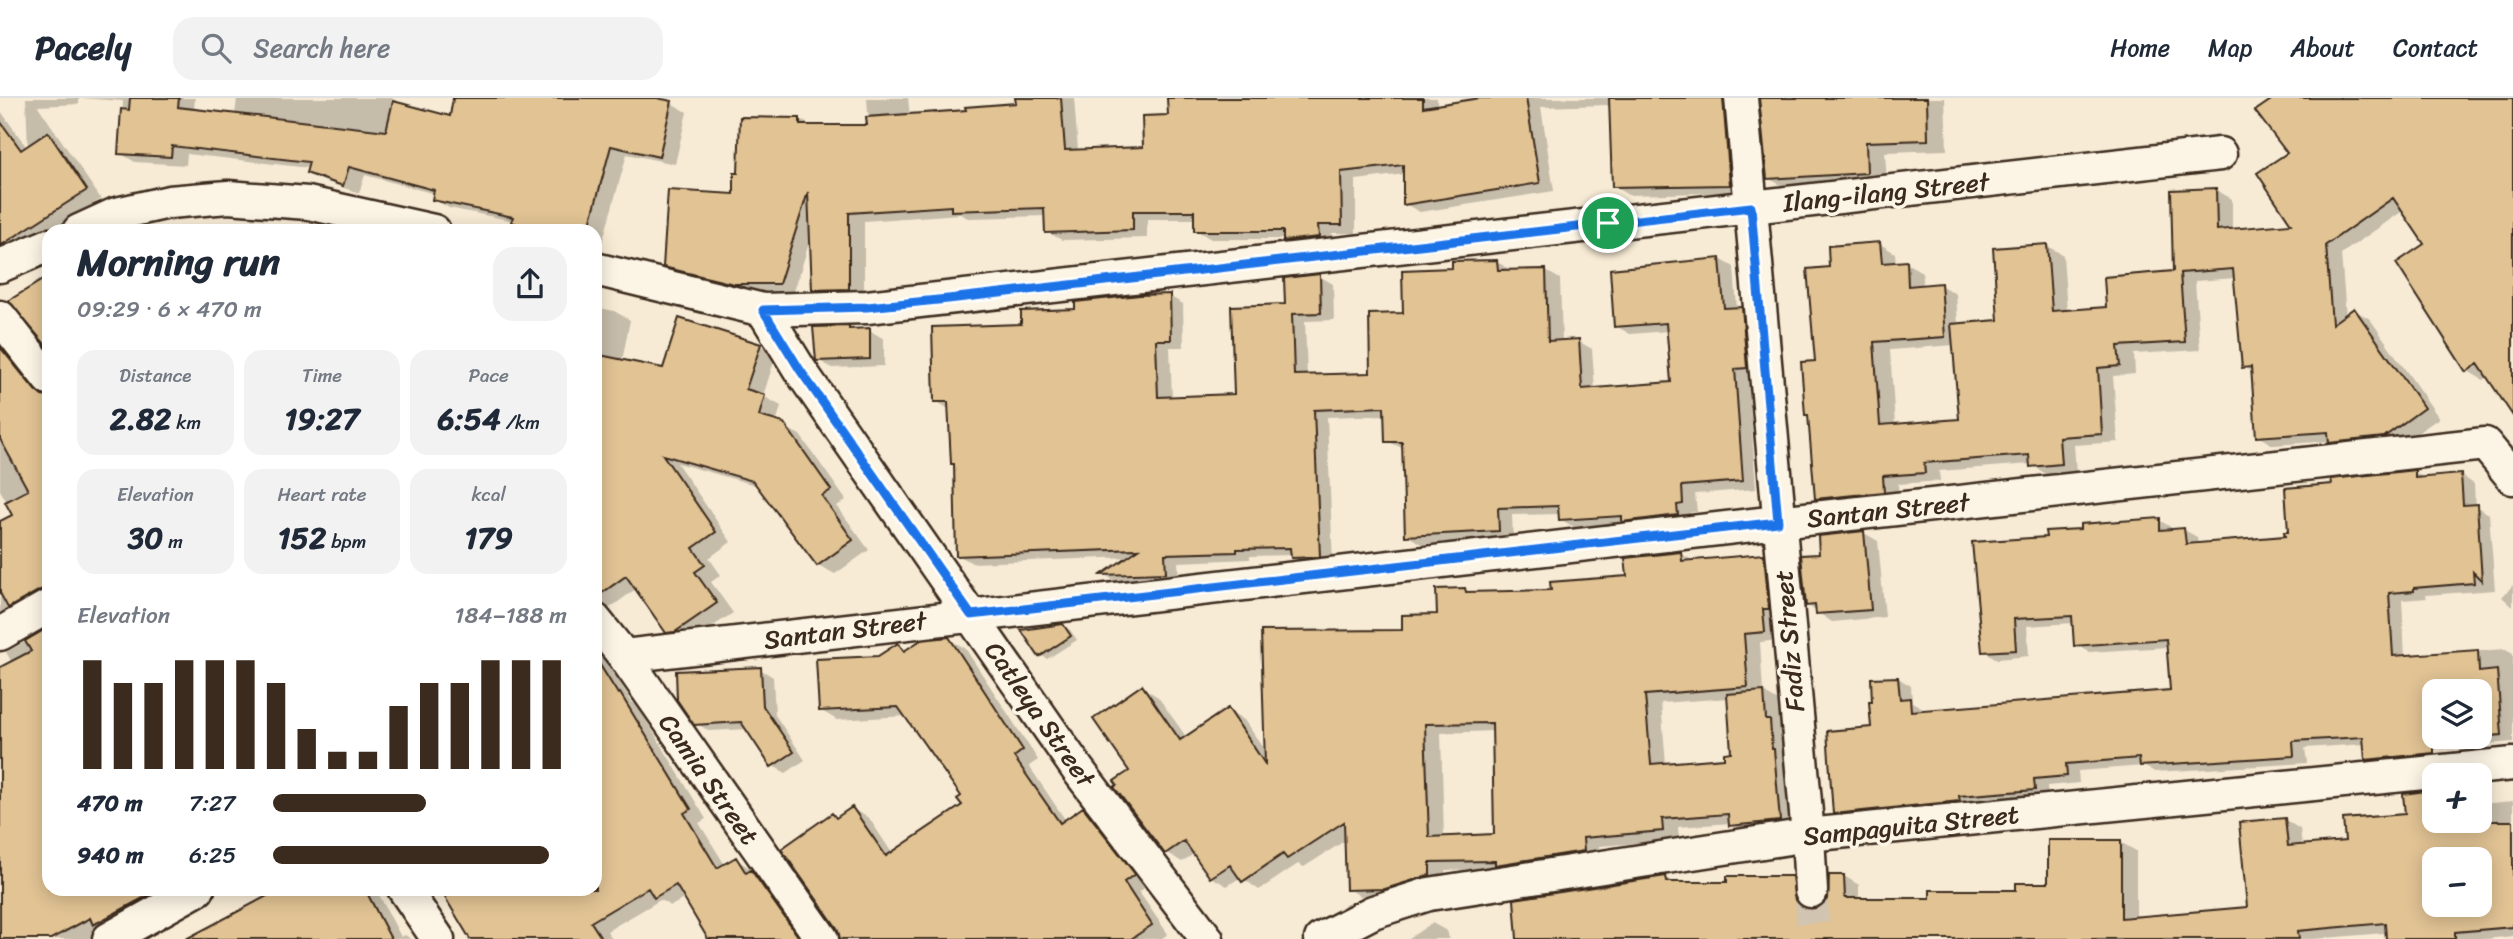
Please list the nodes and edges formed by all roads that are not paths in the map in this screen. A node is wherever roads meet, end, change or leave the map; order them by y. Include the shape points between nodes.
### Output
1 (1741, 98) edge
2 (2220, 154) dead end
3 (1751, 207) junction
4 (94, 224) edge
5 (402, 224) edge
6 (42, 248) edge
7 (0, 266) edge
8 (602, 271) edge
9 (763, 310) junction
10 (0, 317) edge
11 (42, 370) edge
12 (2513, 478) edge
13 (1778, 522) junction
14 (42, 610) edge
15 (971, 615) junction
16 (602, 629) edge
17 (0, 634) edge
18 (624, 656) junction
19 (2513, 765) edge
20 (1808, 835) junction
21 (1811, 891) tunnel mouth
22 (186, 896) edge
23 (409, 896) edge
24 (109, 939) edge
25 (439, 939) edge
26 (822, 939) edge
27 (1207, 939) edge
28 (1321, 939) edge

1 - 3 street, Fadiz Street
2 - 3 street, Ilang-ilang Street
3 - 9 street, Ilang-ilang Street via 867,307
3 - 13 street, Fadiz Street
4 - 5 street via 156,205 228,197 308,203
6 - 7 street
8 - 9 street, Ilang-ilang Street
9 - 15 street, Catleya Street
10 - 11 street
12 - 13 street, Santan Street via 2485,444
13 - 15 street, Santan Street
13 - 20 street, Fadiz Street
14 - 17 street
15 - 18 street, Santan Street
15 - 27 street, Catleya Street via 1078,770
16 - 18 street, Camia Street
18 - 26 street, Camia Street
19 - 20 street, Sampaguita Street
20 - 21 street, Fadiz Street
20 - 28 street, Sampaguita Street via 1430,894 1373,912
22 - 24 street
23 - 25 street

